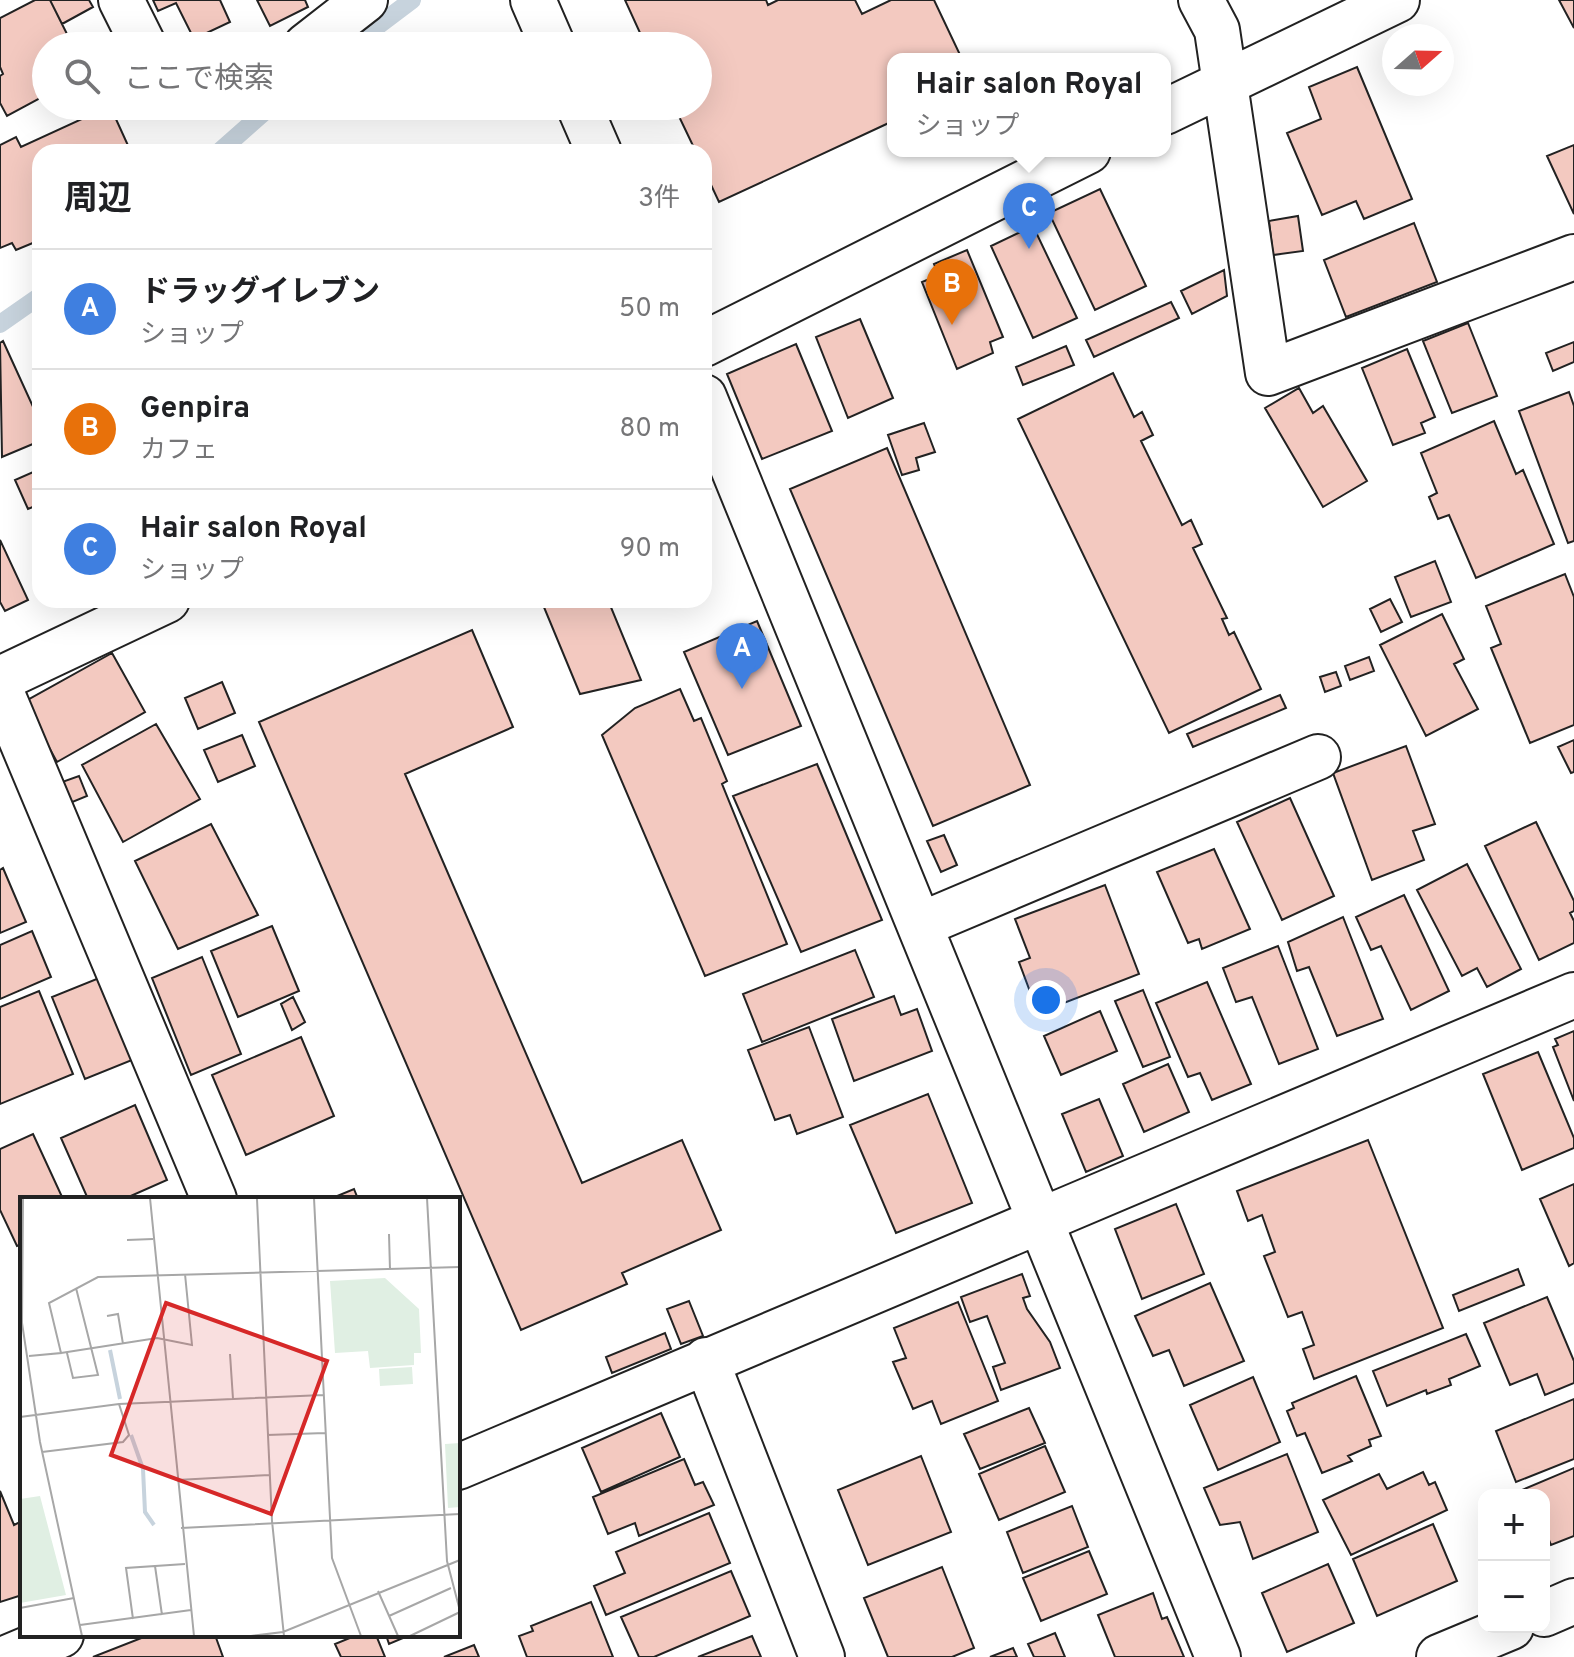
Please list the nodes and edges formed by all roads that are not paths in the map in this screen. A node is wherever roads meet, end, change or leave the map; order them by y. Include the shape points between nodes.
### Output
1 (121, 0) edge
2 (365, 0) edge
3 (533, 0) edge
4 (1201, 0) edge
5 (1397, 0) edge
6 (137, 32) edge
7 (324, 32) edge
8 (547, 32) edge
9 (1226, 82) junction
10 (1171, 109) edge
11 (585, 120) edge
12 (596, 144) edge
13 (1076, 157) edge
14 (1574, 257) edge
15 (712, 340) edge
16 (712, 417) edge
17 (150, 608) edge
18 (0, 679) edge
19 (0, 689) edge
20 (1318, 757) dead end
21 (920, 925) junction
22 (1574, 995) edge
23 (213, 1197) edge
24 (1040, 1219) junction
25 (706, 1360) junction
26 (460, 1466) edge
27 (1574, 1601) edge
28 (1550, 1611) edge
29 (1497, 1633) edge
30 (56, 1637) edge
31 (9, 1657) edge
32 (822, 1657) edge
33 (1218, 1657) edge
34 (1439, 1657) edge

1 - 6 street
2 - 7 street
3 - 8 street
4 - 9 street via 1217,30
5 - 9 street
9 - 10 street
9 - 14 street via 1268,373
11 - 12 street
13 - 15 street
16 - 21 street
17 - 18 street
19 - 23 street
20 - 21 street
21 - 24 street
22 - 24 street
24 - 25 street
24 - 33 street
25 - 26 street
25 - 32 street
27 - 28 street
29 - 34 street
30 - 31 street

